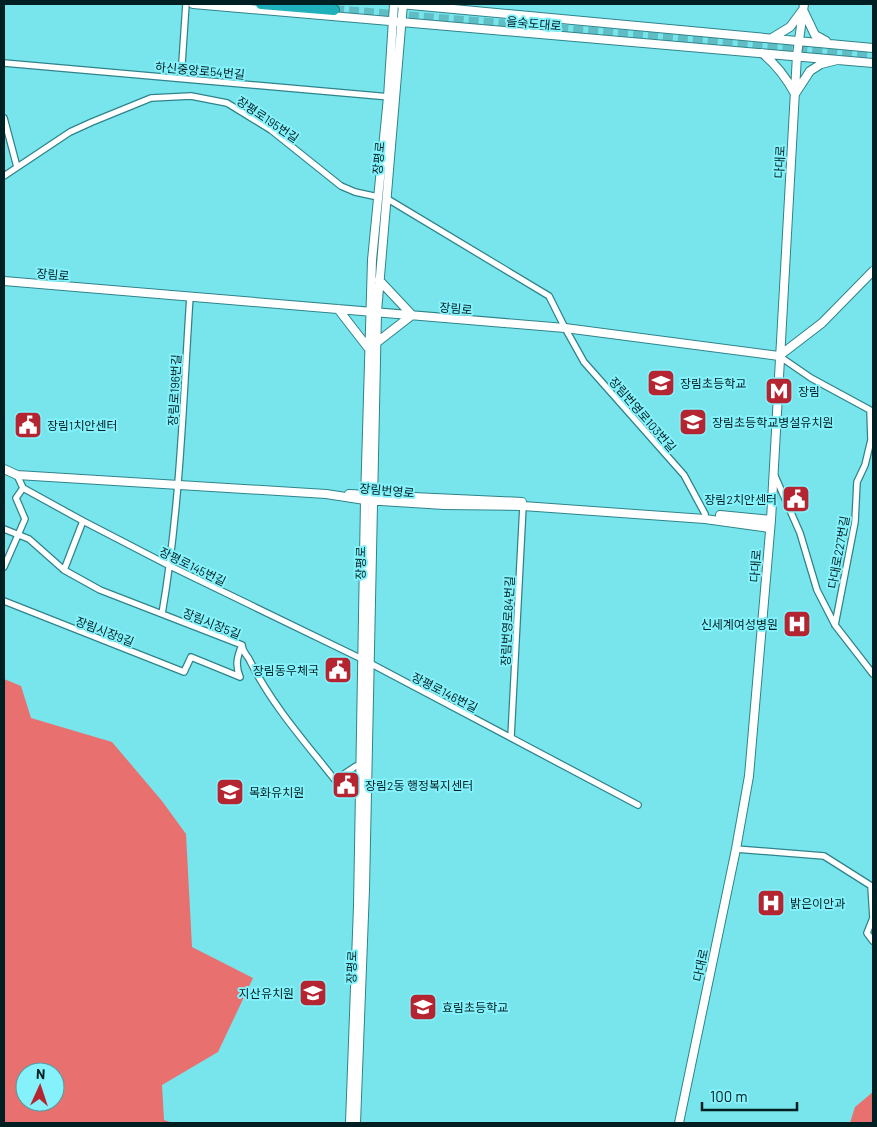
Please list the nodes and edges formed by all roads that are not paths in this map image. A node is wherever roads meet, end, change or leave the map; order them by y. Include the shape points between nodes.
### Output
1 (186, 4) edge
2 (193, 4) edge
3 (261, 4) edge
4 (395, 4) edge
5 (403, 4) edge
6 (333, 6) tunnel mouth
7 (804, 7) edge
8 (397, 22) junction
9 (772, 38) junction
10 (799, 41) junction
11 (830, 44) junction
12 (873, 48) edge
13 (762, 53) junction
14 (797, 55) junction
15 (839, 60) junction
16 (4, 63) edge
17 (873, 63) edge
18 (181, 78) junction
19 (795, 94) junction
20 (392, 97) junction
21 (4, 118) edge
22 (17, 167) junction
23 (4, 176) edge
24 (382, 198) junction
25 (873, 271) edge
26 (379, 280) junction
27 (4, 281) edge
28 (190, 296) junction
29 (338, 309) junction
30 (373, 312) junction
31 (412, 315) junction
32 (565, 328) junction
33 (376, 343) junction
34 (369, 348) junction
35 (780, 356) junction
36 (4, 469) edge
37 (773, 472) junction
38 (17, 475) junction
39 (179, 485) junction
40 (23, 488) junction
41 (369, 497) junction
42 (524, 504) junction
43 (705, 516) junction
44 (83, 521) junction
45 (770, 524) junction
46 (4, 529) edge
47 (17, 534) junction
48 (170, 566) junction
49 (4, 567) edge
50 (64, 570) junction
51 (4, 602) edge
52 (162, 614) junction
53 (835, 625) junction
54 (242, 645) junction
55 (366, 662) junction
56 (873, 674) edge
57 (511, 738) junction
58 (364, 766) junction
59 (638, 805) dead end
60 (736, 849) junction
61 (872, 886) edge
62 (873, 941) edge
63 (357, 1050) junction
64 (350, 1123) edge
65 (356, 1123) edge
66 (679, 1123) edge

1 - 18 street
2 - 8 street, 을숙도대로
3 - 6 highway
4 - 5 street, 을숙도대로
4 - 8 street, 장평로
5 - 8 street, 장평로
5 - 9 street, 을숙도대로
7 - 9 street via 790,27
7 - 10 street, 다대로
7 - 11 street via 815,35
8 - 13 street, 을숙도대로
8 - 20 street, 장평로
9 - 10 street, 을숙도대로
10 - 11 street, 을숙도대로
10 - 14 street, 다대로
11 - 12 street, 을숙도대로
13 - 14 street, 을숙도대로
13 - 19 street via 774,62
14 - 15 street, 을숙도대로
14 - 19 street, 다대로
15 - 17 street, 을숙도대로
15 - 19 street via 821,64 810,71
16 - 18 street, 하신중앙로54번길
18 - 20 street, 하신중앙로54번길
19 - 35 street, 다대로
20 - 24 street, 장평로
21 - 22 street
22 - 23 street, 장평로195번길
22 - 24 street, 장평로195번길 via 70,132 109,115 152,98 191,96 227,103 271,130 341,186
24 - 26 street, 장평로
24 - 30 street, 장평로 via 372,260
24 - 32 street, 장평로195번길 via 549,296
25 - 35 street via 822,323
26 - 30 street, 장평로
26 - 31 street
27 - 28 street, 장림로
28 - 29 street, 장림로
28 - 39 street, 장림로196번길
29 - 30 street, 장림로
29 - 34 street
30 - 31 street, 장림로
30 - 33 street, 장평로
30 - 34 street, 장평로
31 - 32 street, 장림로
31 - 33 street
32 - 35 street, 장림로
32 - 43 street, 장림번영로103번길 via 584,362 684,476
33 - 41 street, 장평로
34 - 41 street, 장평로
35 - 37 street, 다대로
35 - 53 street, 다대로227번길 via 810,378 870,410 871,440 857,482 856,522
36 - 38 street
37 - 45 street, 다대로
37 - 53 street via 800,533 817,590
38 - 39 street
38 - 40 street
39 - 41 street, 장림번영로
39 - 48 street, 장림로196번길
40 - 44 street, 장평로145번길
40 - 47 street via 16,498 25,519
41 - 42 street, 장림번영로 via 444,505
41 - 55 street, 장평로
42 - 43 street, 장림번영로
42 - 57 street, 장림번영로84번길
43 - 45 street, 장림번영로
44 - 48 street, 장평로145번길
44 - 50 street
45 - 60 street, 다대로 via 749,776
46 - 47 street, 장림시장5길
47 - 49 street
47 - 50 street, 장림시장5길 via 29,539
48 - 52 street, 장림로196번길
48 - 55 street, 장평로145번길
50 - 52 street, 장림시장5길 via 100,590
51 - 54 street, 장림시장9길 via 184,672 191,657 240,677 236,668
52 - 54 street, 장림시장5길
53 - 56 street
54 - 58 street, 장림시장5길 via 243,653 267,692 335,780 356,766
55 - 57 street, 장평로146번길
55 - 58 street, 장평로
57 - 59 street, 장평로146번길
58 - 63 street, 장평로
60 - 61 street via 824,856
60 - 66 street, 다대로
61 - 62 street via 873,918 867,933
63 - 64 street, 장평로
63 - 65 street, 장평로

